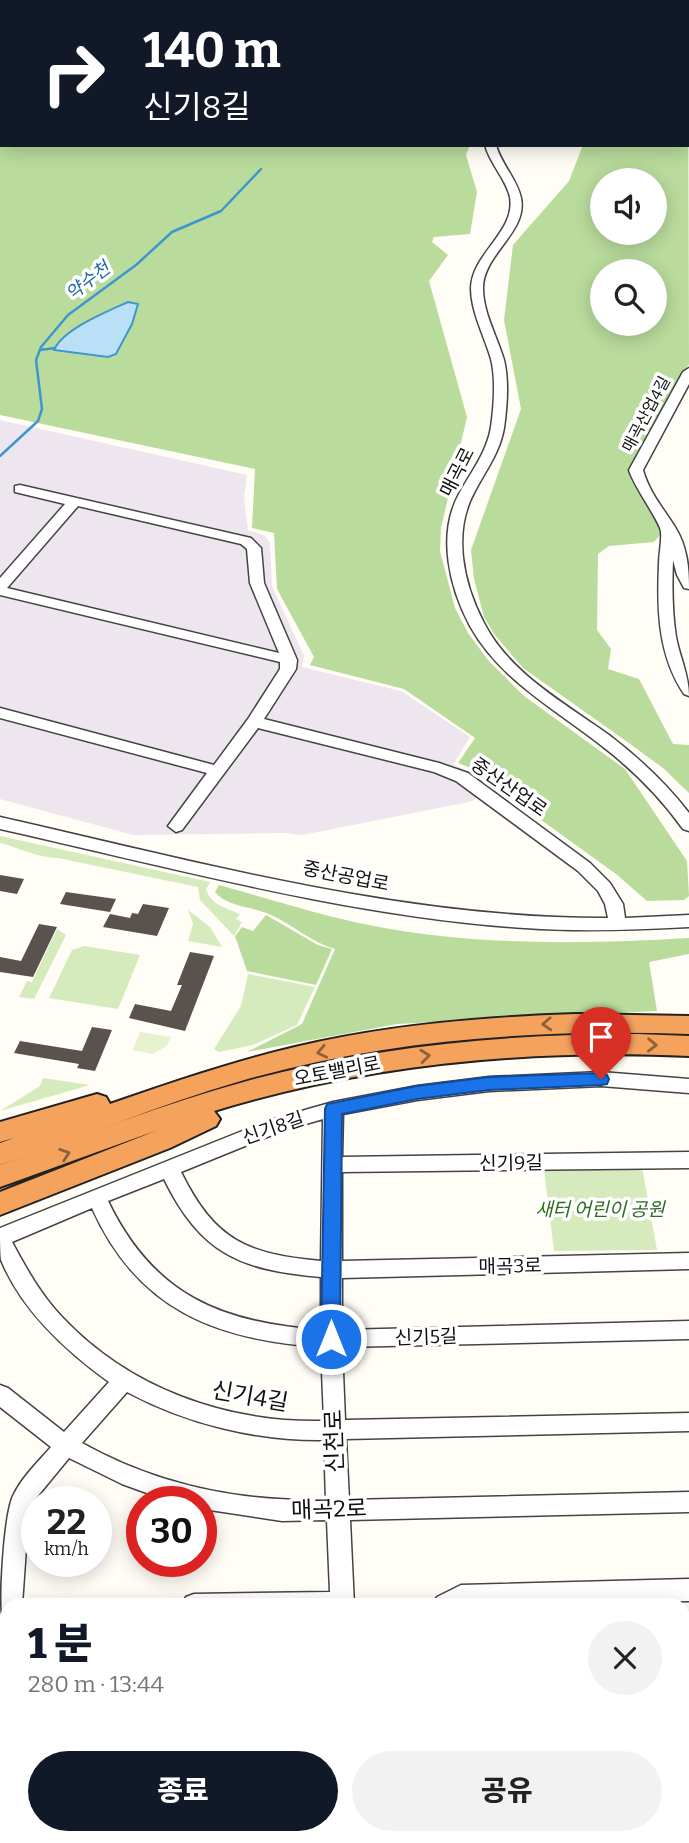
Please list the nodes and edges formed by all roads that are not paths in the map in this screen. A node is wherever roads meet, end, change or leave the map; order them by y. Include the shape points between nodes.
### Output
1 (491, 147) edge
2 (689, 372) edge
3 (20, 489) dead end
4 (74, 502) junction
5 (669, 528) junction
6 (689, 585) edge
7 (0, 589) edge
8 (289, 660) junction
9 (689, 691) edge
10 (0, 713) edge
11 (254, 722) junction
12 (218, 771) junction
13 (0, 823) edge
14 (689, 825) edge
15 (176, 826) dead end
16 (689, 921) edge
17 (618, 925) junction
18 (689, 1025) edge
19 (689, 1046) edge
20 (241, 1071) junction
21 (282, 1082) junction
22 (689, 1086) edge
23 (333, 1109) junction
24 (0, 1132) edge
25 (0, 1154) edge
26 (689, 1160) edge
27 (333, 1166) junction
28 (169, 1168) junction
29 (0, 1176) edge
30 (97, 1198) junction
31 (0, 1204) edge
32 (1, 1241) edge
33 (689, 1261) edge
34 (331, 1270) junction
35 (689, 1330) edge
36 (331, 1339) junction
37 (123, 1381) junction
38 (0, 1394) edge
39 (689, 1422) edge
40 (333, 1431) junction
41 (66, 1446) junction
42 (689, 1502) edge
43 (337, 1509) junction
44 (689, 1590) edge
45 (9, 1598) edge
46 (342, 1598) edge
47 (457, 1598) edge
48 (544, 1598) edge
49 (597, 1598) edge

1 - 14 street, 매곡로 via 515,194 515,212 485,260 478,281 479,307 498,362 498,421 495,439 457,517 462,589 484,636 513,671 624,755
2 - 5 street, 매곡산업4길 via 636,470 651,506
3 - 4 street
4 - 7 street
4 - 8 street via 252,544 257,583
5 - 6 street, 매곡산업4길
5 - 9 street via 665,553 668,621 675,664
7 - 8 street
8 - 11 street via 288,669
10 - 12 street
11 - 12 street
11 - 17 street, 중산산업로 via 462,777 584,867 614,904
12 - 15 street
13 - 17 street, 중산공업로 via 411,911 503,922
16 - 17 street, 중산공업로
18 -> 20 highway, 오토밸리로 via 605,1022 487,1028 384,1040
21 -> 19 highway, 오토밸리로 via 404,1058 515,1046
20 - 24 highway via 179,1081
20 - 25 highway, 오토밸리로
29 -> 21 highway, 오토밸리로
21 - 31 highway via 160,1141
22 - 23 street, 신기8길 via 601,1079 501,1083
23 - 27 street, 신천로
23 - 28 street, 신기8길 via 276,1125
26 - 27 street, 신기9길
27 - 34 street, 신천로
28 - 30 street, 신기8길
28 - 34 street, 매곡3로 via 198,1221 231,1248 274,1265
30 - 32 street, 신기8길 via 6,1234
30 - 36 street, 신기5길 via 118,1241 160,1287 185,1305 240,1329
32 - 37 street, 신기4길 via 18,1277 42,1311
33 - 34 street, 매곡3로
34 - 36 street, 신천로
35 - 36 street, 신기5길
36 - 40 street, 신천로
37 - 40 street, 신기4길 via 171,1405 215,1419 257,1428
37 - 41 street
38 - 41 street, 매곡2로
39 - 40 street, 신기4길
40 - 43 street, 신천로
41 - 43 street, 매곡2로 via 185,1497 270,1510
41 - 45 street via 22,1500
42 - 43 street, 매곡2로
43 - 46 street, 신천로
44 - 49 street
47 - 48 street

